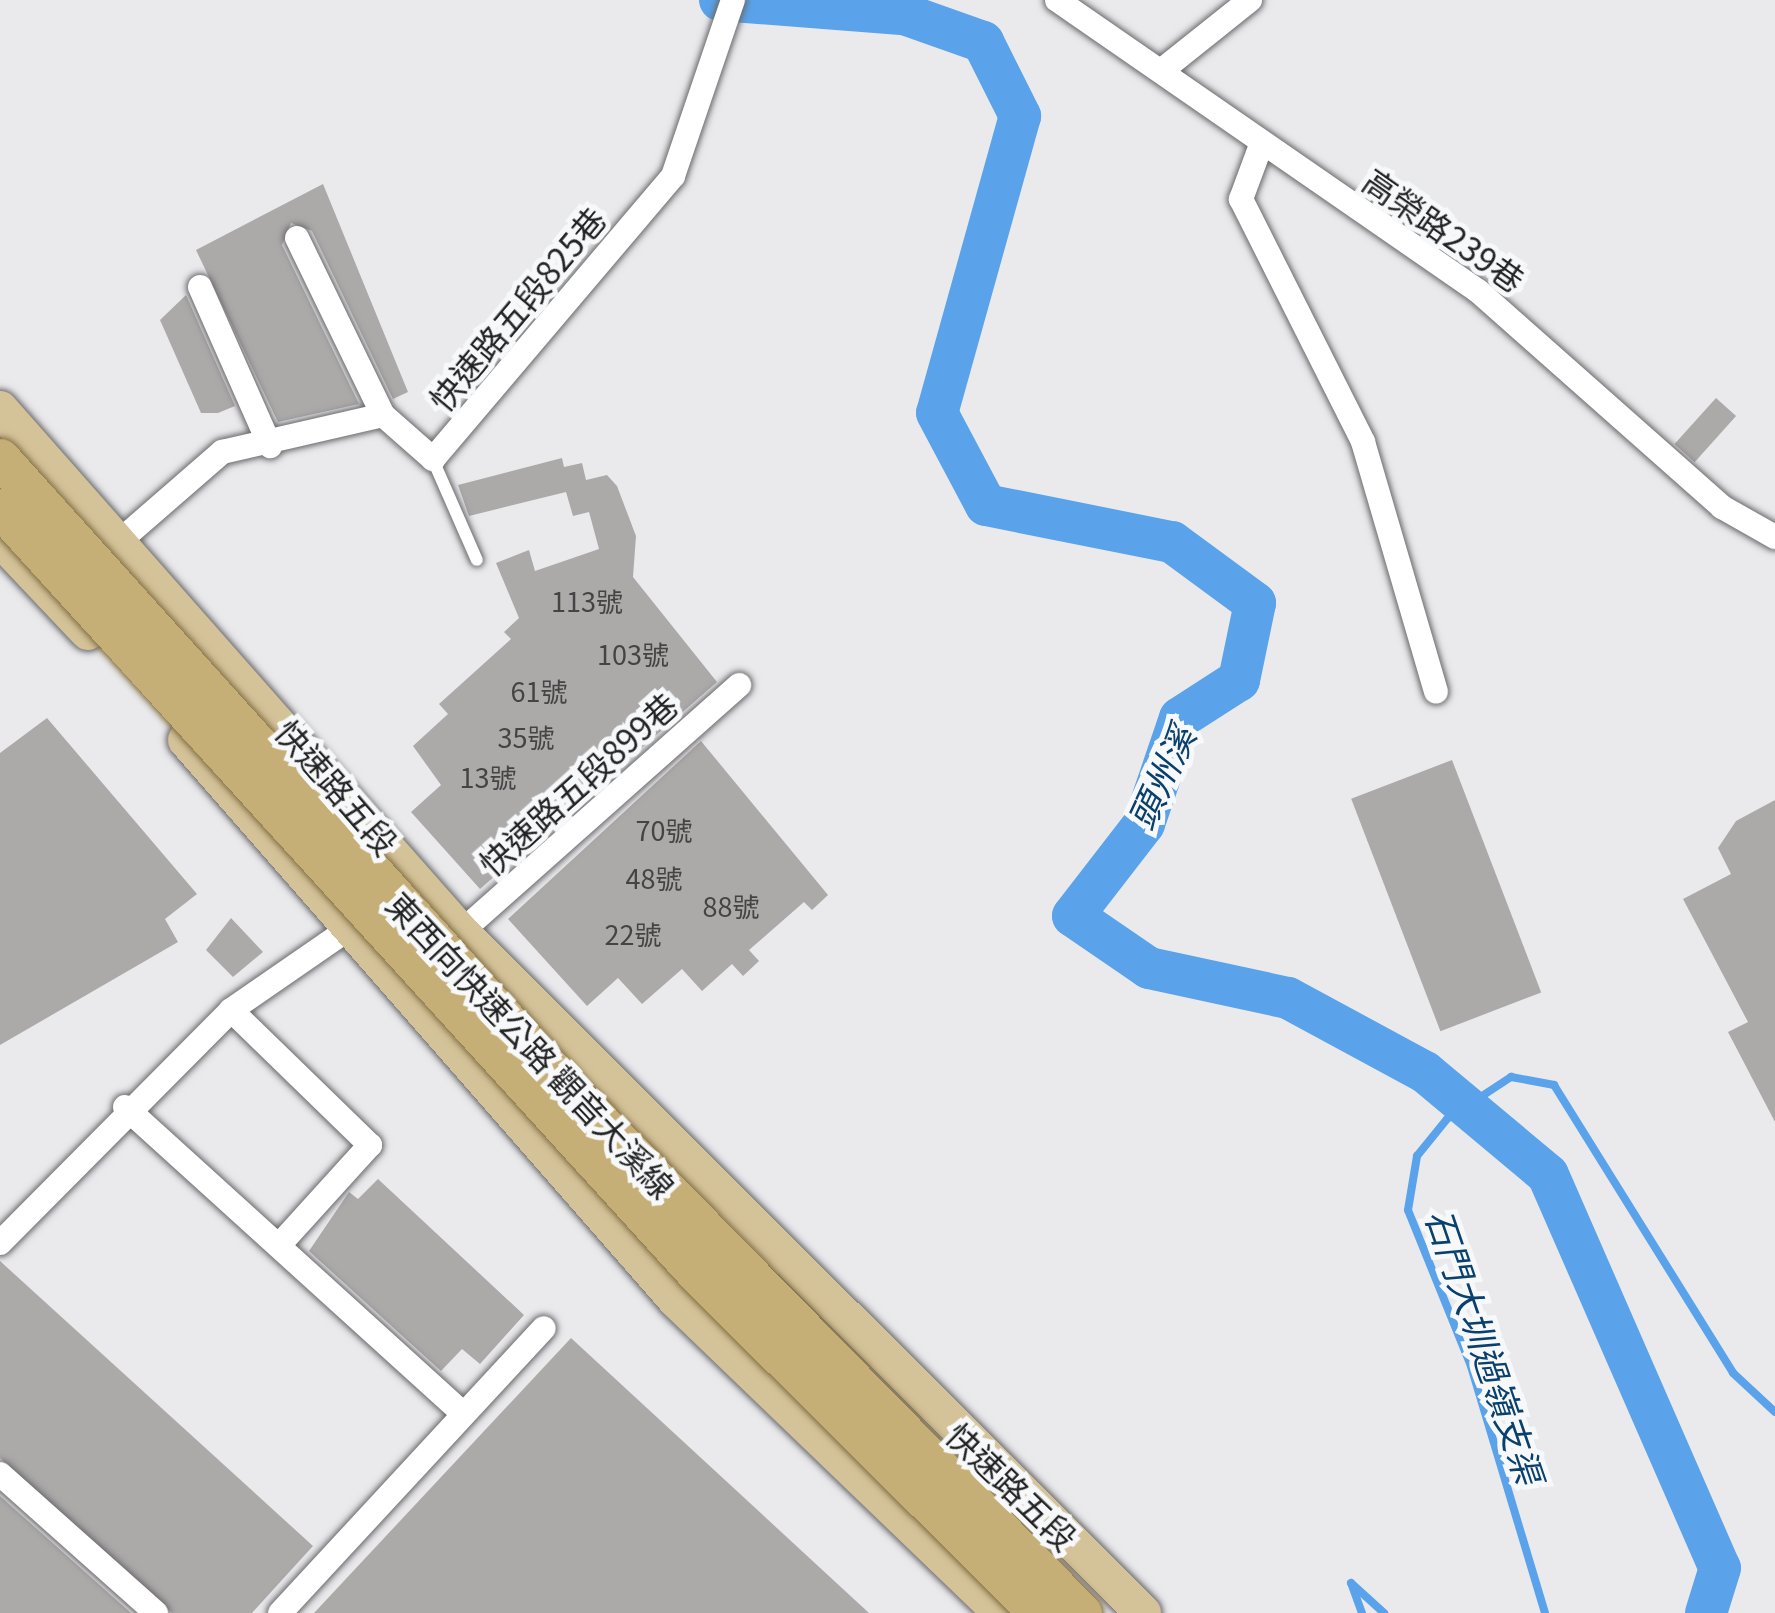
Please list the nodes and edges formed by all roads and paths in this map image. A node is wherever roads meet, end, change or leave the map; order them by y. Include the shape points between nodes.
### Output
1 (734, 0) edge
2 (1057, 0) edge
3 (1250, 0) edge
4 (1161, 71) junction
5 (1261, 145) junction
6 (298, 238) dead end
7 (200, 287) dead end
8 (0, 409) edge
9 (383, 416) junction
10 (270, 446) junction
11 (0, 458) edge
12 (433, 459) junction
13 (0, 508) edge
14 (0, 538) edge
15 (1775, 538) edge
16 (122, 539) junction
17 (477, 560) dead end
18 (739, 686) dead end
19 (1436, 692) dead end
20 (350, 928) junction
21 (461, 932) junction
22 (231, 1010) junction
23 (124, 1107) junction
24 (282, 1242) junction
25 (0, 1243) edge
26 (544, 1328) dead end
27 (463, 1413) junction
28 (0, 1474) edge
29 (156, 1613) edge
30 (280, 1613) edge
31 (1001, 1613) edge
32 (1038, 1613) edge
33 (1082, 1613) edge
34 (1143, 1613) edge

1 - 12 street, 快速路五段825巷 via 673,176
2 - 4 street, 高榮路239巷
3 - 4 street
4 - 5 street, 高榮路239巷
5 - 15 street, 高榮路239巷 via 1529,329 1722,507
5 - 19 street via 1241,199 1363,442
6 - 9 street
7 - 10 street
8 - 16 main road, 快速路五段
9 - 10 street, 快速路五段825巷
9 - 12 street, 快速路五段825巷
10 - 16 street, 快速路五段825巷 via 222,452
11 - 33 highway, 東西向快速公路 觀音大溪線, bridge via 573,1094
12 - 17 lane
13 - 32 highway, 東西向快速公路 觀音大溪線, bridge via 698,1275
14 - 20 main road
16 - 21 main road, 快速路五段
18 - 21 street, 快速路五段899巷
20 - 22 street
20 - 31 main road via 676,1300
21 - 34 main road, 快速路五段
22 - 23 street
22 - 24 street via 370,1145
23 - 24 street
23 - 25 street
24 - 27 street
26 - 27 street
27 - 30 street
28 - 29 street

